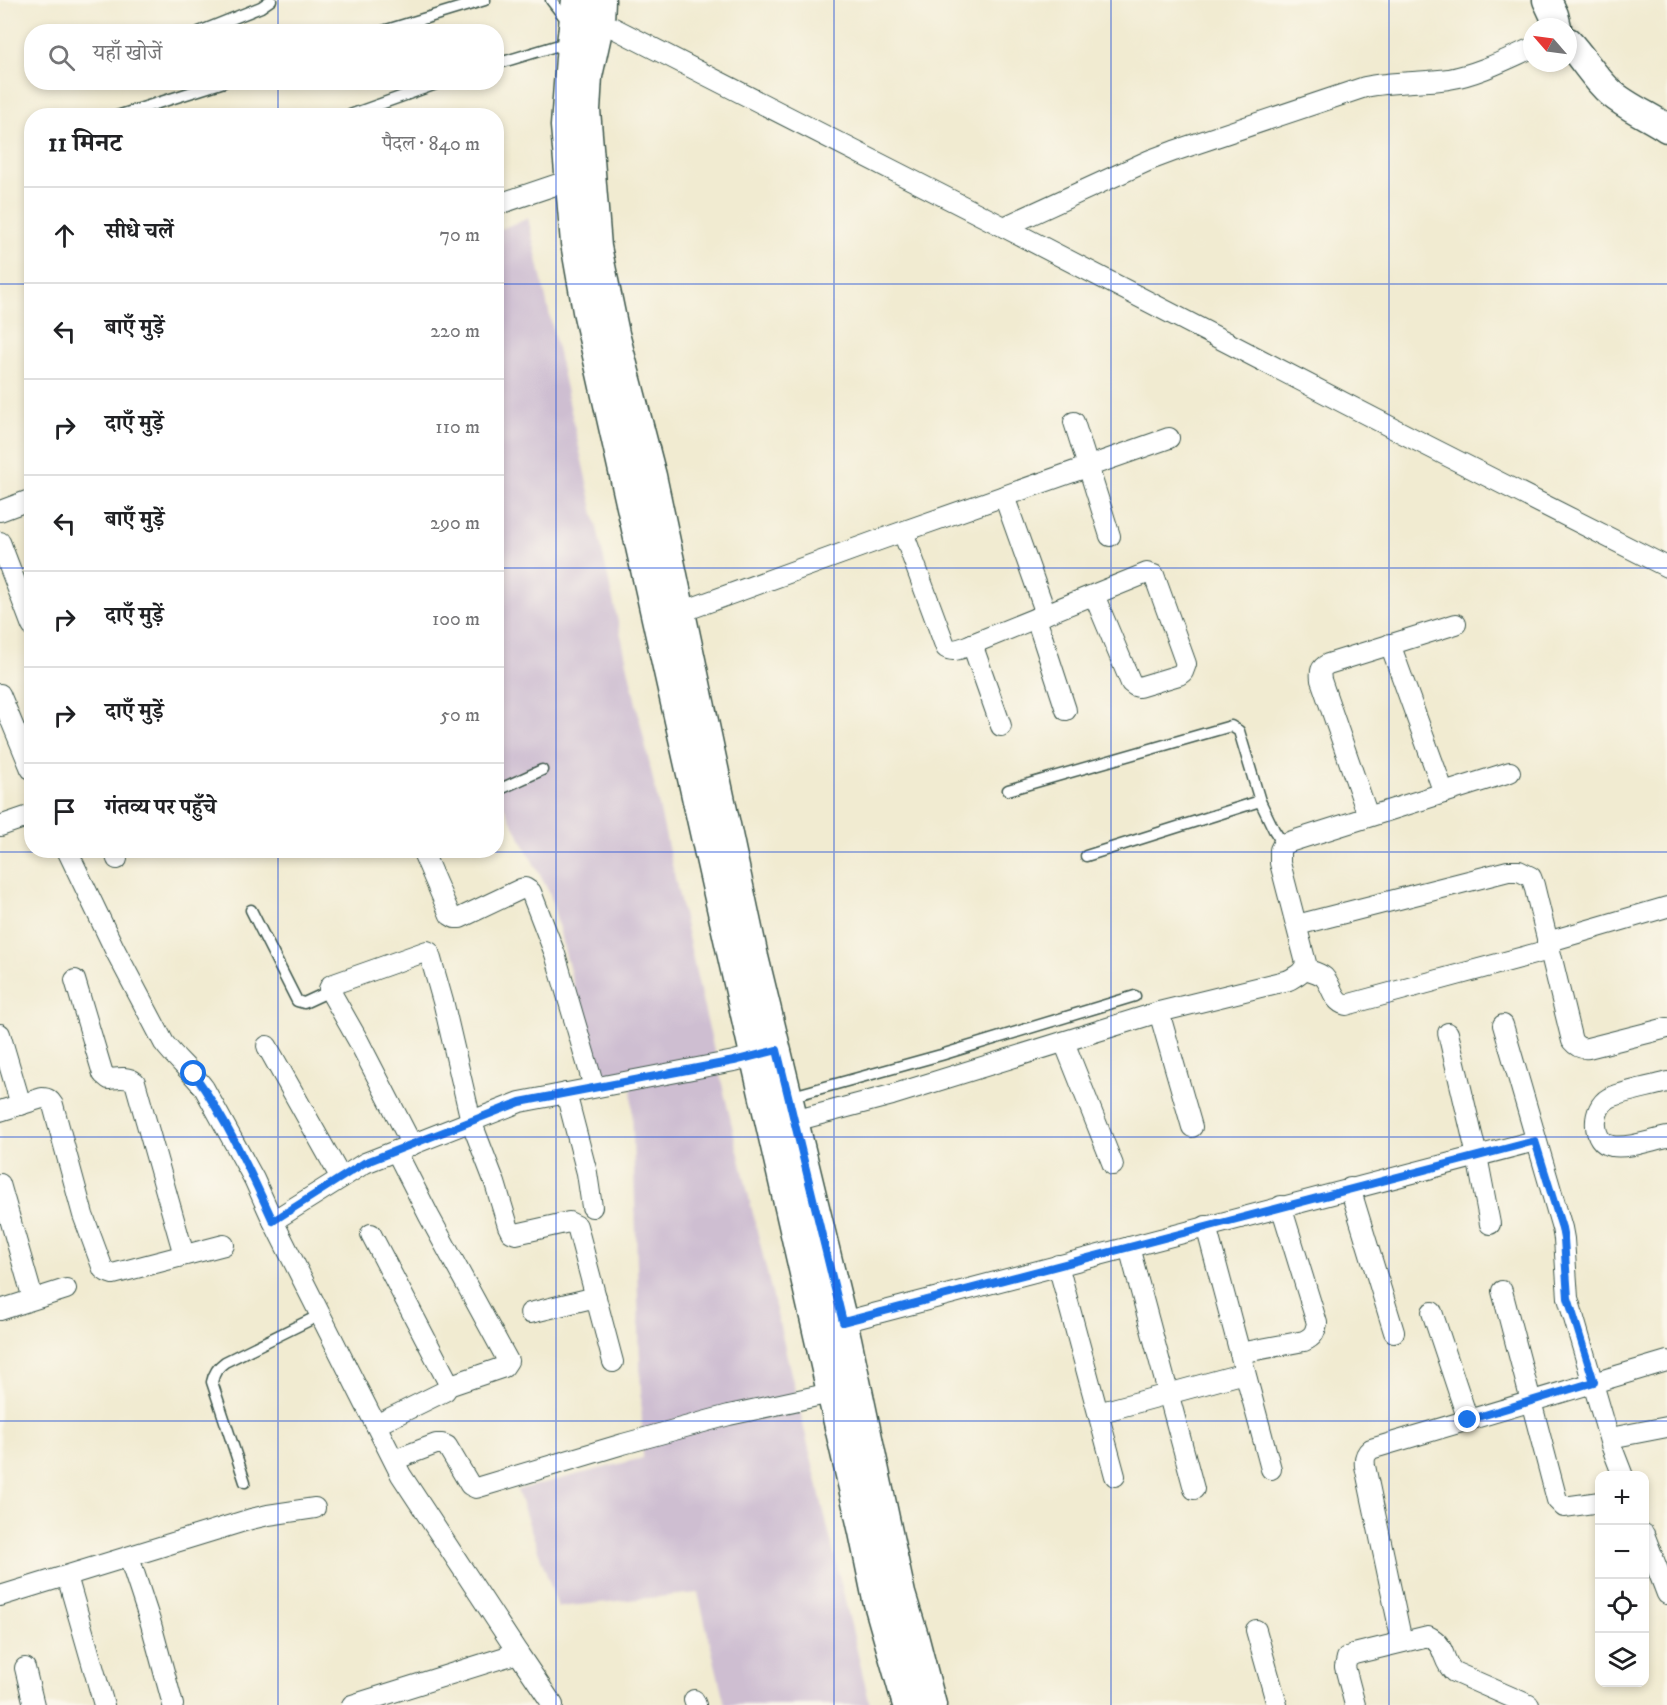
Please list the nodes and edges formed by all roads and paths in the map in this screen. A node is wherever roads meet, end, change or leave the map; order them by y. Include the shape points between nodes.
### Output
1 (271, 0) edge
2 (485, 0) edge
3 (1547, 0) edge
4 (560, 2) edge
5 (1554, 18) edge
6 (586, 23) edge
7 (219, 24) edge
8 (406, 24) edge
9 (1523, 52) edge
10 (1577, 54) edge
11 (504, 60) edge
12 (199, 90) edge
13 (420, 90) edge
14 (142, 108) edge
15 (369, 108) edge
16 (1664, 122) edge
17 (570, 180) junction
18 (504, 202) edge
19 (1004, 227) junction
20 (1074, 422) dead end
21 (1169, 438) dead end
22 (1089, 466) junction
23 (1004, 496) junction
24 (24, 502) edge
25 (0, 511) edge
26 (903, 532) junction
27 (1110, 536) dead end
28 (665, 539) junction
29 (0, 542) edge
30 (638, 546) junction
31 (1667, 567) edge
32 (1094, 595) junction
33 (24, 605) edge
34 (681, 612) junction
35 (1041, 616) junction
36 (1456, 624) dead end
37 (972, 644) junction
38 (1390, 644) junction
39 (0, 693) edge
40 (1066, 710) dead end
41 (1001, 726) dead end
42 (24, 752) edge
43 (542, 770) dead end
44 (1510, 772) dead end
45 (504, 787) edge
46 (1008, 790) dead end
47 (1444, 793) junction
48 (1260, 801) junction
49 (1368, 816) junction
50 (24, 818) edge
51 (0, 826) edge
52 (1283, 844) junction
53 (1086, 856) dead end
54 (72, 858) edge
55 (425, 858) edge
56 (1667, 907) edge
57 (251, 910) dead end
58 (1297, 925) junction
59 (1548, 946) junction
60 (1305, 969) junction
61 (75, 980) dead end
62 (330, 991) junction
63 (1135, 996) dead end
64 (1159, 1012) junction
65 (1503, 1025) dead end
66 (1667, 1028) edge
67 (1448, 1033) dead end
68 (0, 1034) edge
69 (1064, 1042) junction
70 (267, 1046) dead end
71 (766, 1053) junction
72 (1667, 1082) edge
73 (594, 1087) junction
74 (566, 1093) junction
75 (21, 1105) junction
76 (0, 1111) edge
77 (784, 1115) junction
78 (471, 1121) junction
79 (1192, 1127) dead end
80 (1667, 1137) edge
81 (1535, 1141) junction
82 (404, 1148) junction
83 (1477, 1156) junction
84 (1113, 1165) dead end
85 (341, 1178) junction
86 (0, 1184) edge
87 (1350, 1188) junction
88 (1281, 1206) junction
89 (592, 1207) dead end
90 (273, 1221) junction
91 (1490, 1224) dead end
92 (1206, 1226) junction
93 (370, 1234) dead end
94 (224, 1245) dead end
95 (1129, 1247) junction
96 (184, 1256) junction
97 (1058, 1265) junction
98 (66, 1288) dead end
99 (1502, 1291) dead end
100 (596, 1297) junction
101 (33, 1299) junction
102 (0, 1310) edge
103 (1432, 1312) dead end
104 (530, 1313) dead end
105 (320, 1315) junction
106 (843, 1322) junction
107 (1394, 1332) dead end
108 (1667, 1361) edge
109 (613, 1362) dead end
110 (1242, 1363) junction
111 (1594, 1382) junction
112 (448, 1386) junction
113 (831, 1393) junction
114 (1168, 1394) junction
115 (1530, 1401) junction
116 (1098, 1413) junction
117 (1468, 1420) junction
118 (376, 1425) junction
119 (1667, 1427) edge
120 (1610, 1438) junction
121 (394, 1460) junction
122 (1271, 1469) dead end
123 (1621, 1471) edge
124 (1115, 1476) dead end
125 (245, 1482) dead end
126 (1194, 1489) dead end
127 (1595, 1503) edge
128 (315, 1508) dead end
129 (1649, 1547) edge
130 (129, 1557) junction
131 (67, 1576) junction
132 (1667, 1594) edge
133 (0, 1596) edge
134 (889, 1597) junction
135 (1256, 1630) dead end
136 (1402, 1642) junction
137 (518, 1653) junction
138 (25, 1668) dead end
139 (1523, 1704) edge
140 (34, 1705) edge
141 (104, 1705) edge
142 (173, 1705) edge
143 (352, 1705) edge
144 (553, 1705) edge
145 (907, 1705) edge
146 (932, 1705) edge
147 (1277, 1705) edge
148 (1355, 1705) edge

1 - 7 lane
2 - 8 lane
3 - 5 main road
4 - 6 main road
6 - 11 lane
6 - 17 main road via 565,126
6 - 19 street
6 - 28 main road via 586,110 597,247
9 - 19 street via 1471,74 1365,87 1174,150
10 - 16 main road via 1609,92
12 - 14 lane
13 - 15 lane
17 - 18 street
17 - 30 main road via 586,311
19 - 31 street
20 - 22 street
21 - 22 street
22 - 23 street
22 - 27 street
23 - 26 street
23 - 35 street
24 - 25 street
26 - 34 street
26 - 37 street via 946,648 954,651
28 - 30 main road
28 - 34 main road
29 - 33 street
30 - 71 main road
32 - 32 street via 1147,573 1154,575 1186,664 1183,672 1139,687 1131,683
32 - 35 street
34 - 71 main road via 754,957
35 - 37 street
35 - 40 street
36 - 38 street
37 - 41 street
38 - 47 street
38 - 49 street via 1328,664 1320,671
39 - 42 street
43 - 45 lane
44 - 47 street
46 - 48 lane via 1230,726 1239,731
47 - 49 street
48 - 52 lane
48 - 53 lane
49 - 52 street
50 - 51 street
52 - 58 street via 1280,863
54 - 90 street via 164,1043 204,1088
55 - 73 street via 450,915 455,918 521,889 531,892 555,954
56 - 59 street
57 - 62 lane via 297,1001 304,1003
58 - 59 street via 1519,870 1531,877
58 - 60 street
59 - 60 street via 1346,1005 1337,1000 1323,976
59 - 66 street via 1576,1046 1588,1048
60 - 64 street via 1289,980
61 - 96 street via 103,1074 109,1079 135,1082
62 - 78 street via 330,985 429,952
62 - 82 street via 359,1042
63 - 77 lane via 940,1055
64 - 69 street
64 - 79 street
65 - 81 street
67 - 83 street
68 - 75 street
69 - 77 street via 892,1095
69 - 84 street
70 - 85 street
71 - 73 street
71 - 77 main road
72 - 80 street via 1607,1099 1595,1117 1596,1130 1608,1146
73 - 74 street
74 - 78 street via 520,1102
74 - 89 street
75 - 76 street
75 - 96 street via 47,1098 53,1105 83,1215 103,1269 113,1274
77 - 106 main road
77 - 113 main road
78 - 82 street
78 - 100 street via 511,1232 569,1222 577,1226
81 - 83 street
81 - 111 street via 1562,1228 1568,1298
82 - 85 street via 364,1163
82 - 112 street via 429,1216 508,1361 504,1367
83 - 87 street
83 - 91 street
85 - 90 street
86 - 101 street
87 - 88 street
87 - 107 street
88 - 92 street
88 - 110 street via 1316,1330 1304,1341
90 - 105 street
92 - 95 street
92 - 110 street
93 - 112 street
94 - 96 street
95 - 97 street
95 - 114 street
97 - 106 street
97 - 116 street
98 - 101 street
99 - 115 street
100 - 104 street
100 - 109 street
101 - 102 street
103 - 117 street
105 - 118 street
105 - 125 lane via 225,1362 213,1376
106 - 134 main road
108 - 111 street
110 - 114 street
110 - 122 street
111 - 115 street
111 - 120 street
112 - 118 street
113 - 121 street via 729,1415 477,1488 472,1488 442,1443
113 - 134 main road via 863,1532
114 - 116 street
114 - 126 street
115 - 117 street
115 - 127 street via 1560,1504 1570,1507
116 - 124 street
117 - 136 street via 1371,1449 1364,1459
118 - 121 street
119 - 120 street
120 - 123 street
121 - 137 street
128 - 130 street via 268,1515
129 - 132 street
130 - 131 street
130 - 142 street
131 - 133 street
131 - 141 street
134 - 145 main road
134 - 146 main road via 914,1636
135 - 147 street
136 - 139 street via 1428,1636 1435,1639 1451,1670
136 - 148 street via 1347,1658
137 - 143 street
137 - 144 street
138 - 140 street

